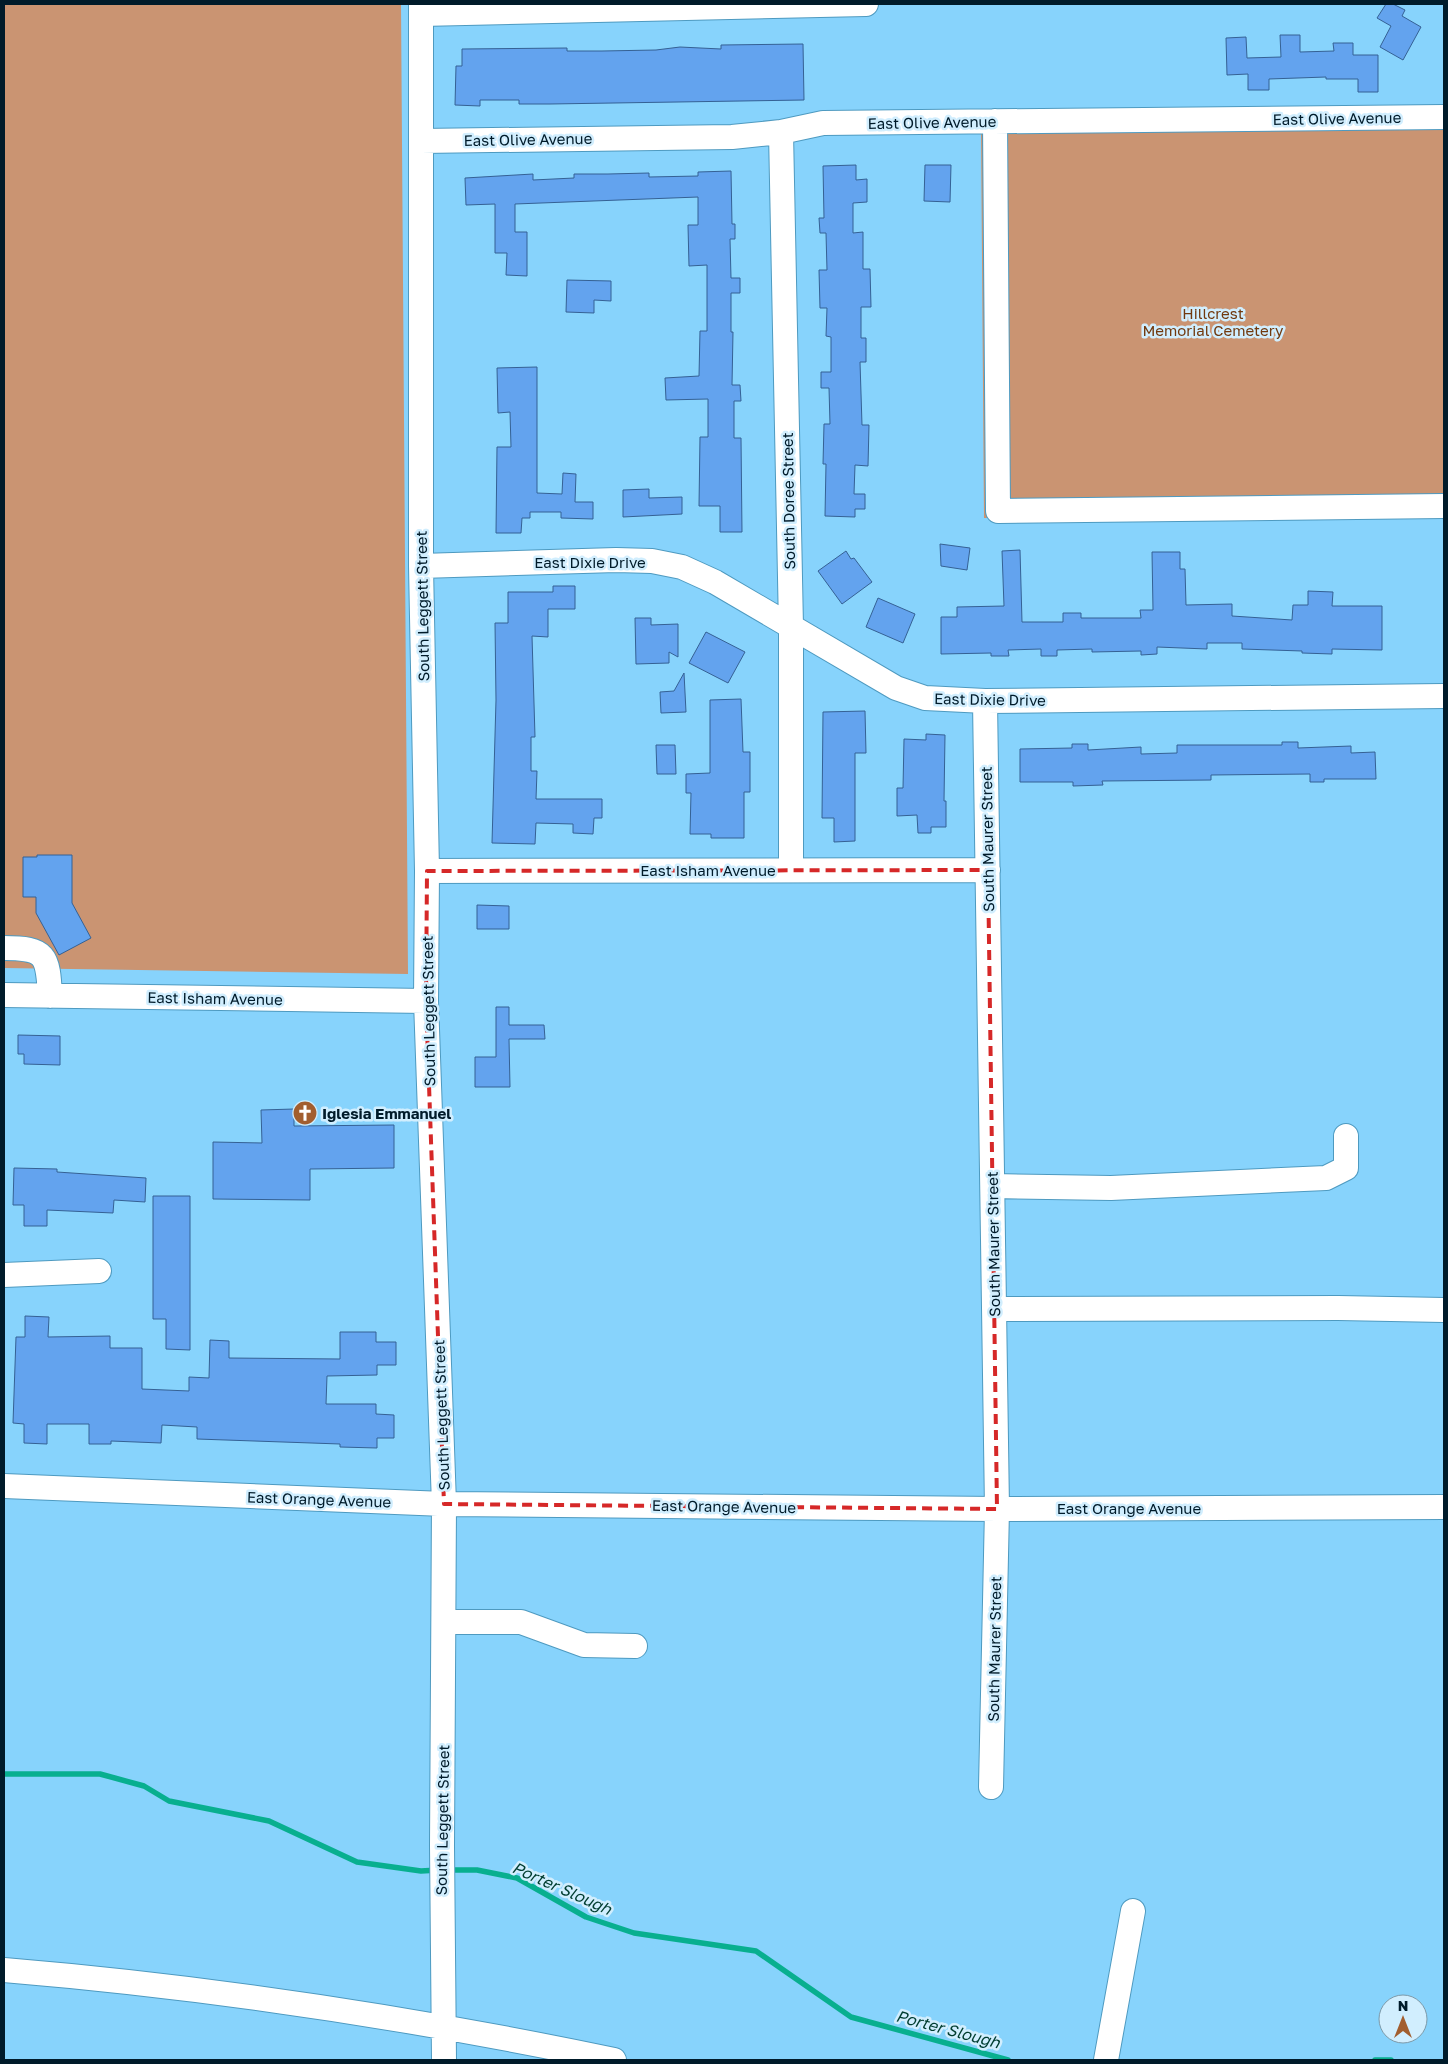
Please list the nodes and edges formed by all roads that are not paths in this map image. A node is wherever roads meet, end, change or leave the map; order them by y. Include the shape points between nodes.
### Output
1 (866, 4) edge
2 (421, 9) edge
3 (1444, 117) edge
4 (995, 121) junction
5 (781, 132) junction
6 (421, 141) junction
7 (1444, 506) edge
8 (421, 566) junction
9 (791, 627) junction
10 (1444, 696) edge
11 (985, 701) junction
12 (791, 870) junction
13 (988, 870) junction
14 (428, 871) junction
15 (4, 948) edge
16 (4, 995) edge
17 (50, 996) junction
18 (426, 1001) junction
19 (1346, 1136) dead end
20 (992, 1186) junction
21 (100, 1271) dead end
22 (4, 1274) edge
23 (994, 1309) junction
24 (1444, 1310) edge
25 (4, 1486) edge
26 (444, 1504) junction
27 (1444, 1507) edge
28 (997, 1509) junction
29 (445, 1622) junction
30 (635, 1646) dead end
31 (991, 1787) dead end
32 (1133, 1910) dead end
33 (4, 1970) edge
34 (444, 2027) junction
35 (444, 2060) edge
36 (614, 2060) edge
37 (1106, 2060) edge

1 - 2 street
2 - 6 street, South Leggett Street
3 - 4 street, East Olive Avenue
4 - 5 street, East Olive Avenue via 823,123
4 - 7 street via 998,511
5 - 6 street, East Olive Avenue via 732,137
5 - 9 street, South Doree Street
6 - 8 street, South Leggett Street
8 - 9 street, East Dixie Drive via 616,560 652,562 682,567 715,582
8 - 14 street, South Leggett Street
9 - 11 street, East Dixie Drive via 896,688 925,698
9 - 12 street, South Doree Street
10 - 11 street, East Dixie Drive
11 - 13 street, South Maurer Street
12 - 13 street, East Isham Avenue
12 - 14 street, East Isham Avenue
13 - 20 street, South Maurer Street
14 - 18 street, South Leggett Street
15 - 17 street via 32,949 44,959 49,971
16 - 17 street, East Isham Avenue
17 - 18 street, East Isham Avenue
18 - 26 street, South Leggett Street
19 - 20 street via 1346,1168 1326,1178 1111,1188
20 - 23 street, South Maurer Street
21 - 22 street
23 - 24 street
23 - 28 street, South Maurer Street
25 - 26 street, East Orange Avenue
26 - 28 street, East Orange Avenue
26 - 29 street, South Leggett Street
27 - 28 street, East Orange Avenue
28 - 31 street, South Maurer Street
29 - 30 street via 521,1622 584,1645
29 - 34 street, South Leggett Street
32 - 37 street
33 - 34 street via 184,1989
34 - 35 street, South Leggett Street
34 - 36 street

